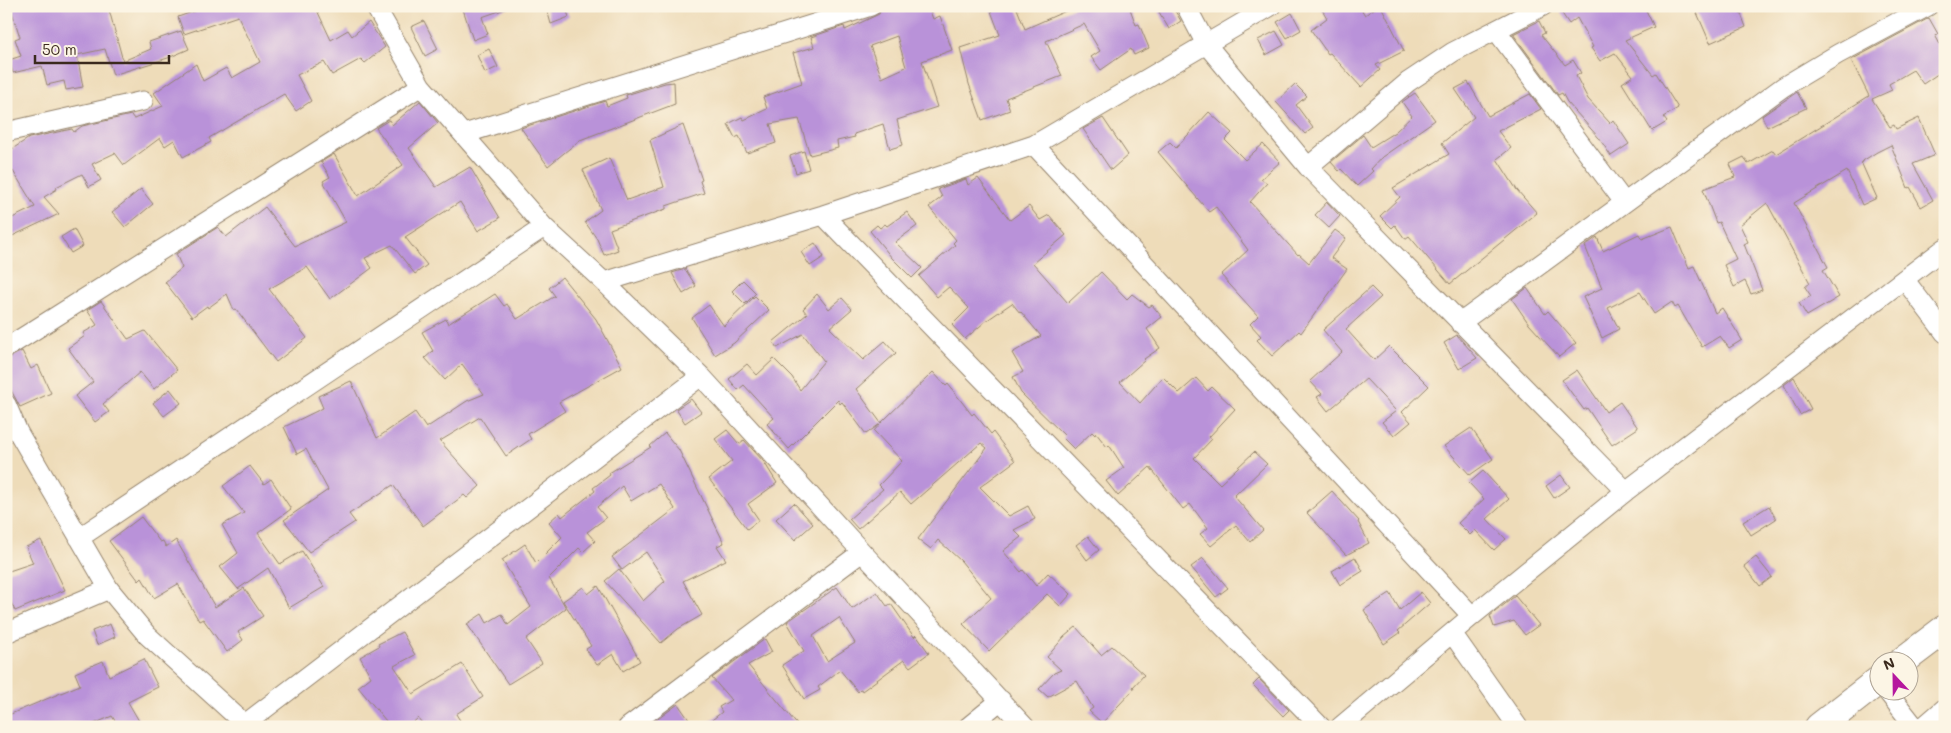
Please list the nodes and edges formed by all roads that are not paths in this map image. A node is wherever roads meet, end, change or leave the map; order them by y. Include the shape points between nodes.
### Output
1 (375, 6) edge
2 (871, 6) edge
3 (1186, 6) edge
4 (1272, 6) edge
5 (1542, 6) edge
6 (1928, 6) edge
7 (1510, 13) edge
8 (1496, 30) junction
9 (1206, 44) junction
10 (421, 86) junction
11 (143, 101) dead end
12 (6, 132) edge
13 (464, 134) junction
14 (1034, 145) junction
15 (1308, 167) junction
16 (1624, 202) junction
17 (823, 215) junction
18 (544, 227) junction
19 (1945, 248) edge
20 (1904, 279) junction
21 (604, 282) junction
22 (1460, 323) junction
23 (1945, 332) edge
24 (6, 348) edge
25 (701, 376) junction
26 (6, 404) edge
27 (1626, 491) junction
28 (79, 538) junction
29 (862, 552) junction
30 (109, 589) junction
31 (1472, 616) junction
32 (1945, 629) edge
33 (6, 633) edge
34 (1452, 633) junction
35 (1917, 650) edge
36 (1868, 689) edge
37 (1002, 700) junction
38 (1894, 700) edge
39 (1945, 708) edge
40 (246, 725) edge
41 (628, 727) edge
42 (968, 727) edge
43 (1025, 727) edge
44 (1322, 727) edge
45 (1340, 727) edge
46 (1518, 727) edge
47 (1819, 727) edge
48 (1915, 727) edge
49 (1923, 727) edge

1 - 10 street
2 - 13 street
3 - 9 street
4 - 9 street
5 - 7 street
6 - 16 street via 1783,87
7 - 8 street
8 - 15 street via 1453,52 1408,82
8 - 16 street
9 - 14 street
9 - 15 street
10 - 13 street
10 - 24 street
11 - 12 street
13 - 18 street
14 - 17 street
14 - 31 street
15 - 22 street
16 - 22 street
17 - 21 street
17 - 44 street
18 - 21 street
18 - 28 street
19 - 20 street
20 - 23 street
20 - 27 street
21 - 25 street
22 - 27 street
25 - 29 street
25 - 40 street
26 - 28 street via 18,432
27 - 31 street
28 - 30 street
29 - 37 street
29 - 41 street
30 - 33 street
30 - 40 street via 147,634
31 - 34 street
32 - 35 highway
34 - 45 street
34 - 46 street
36 - 47 highway
37 - 42 street
37 - 43 street
38 - 48 street
39 - 49 street

